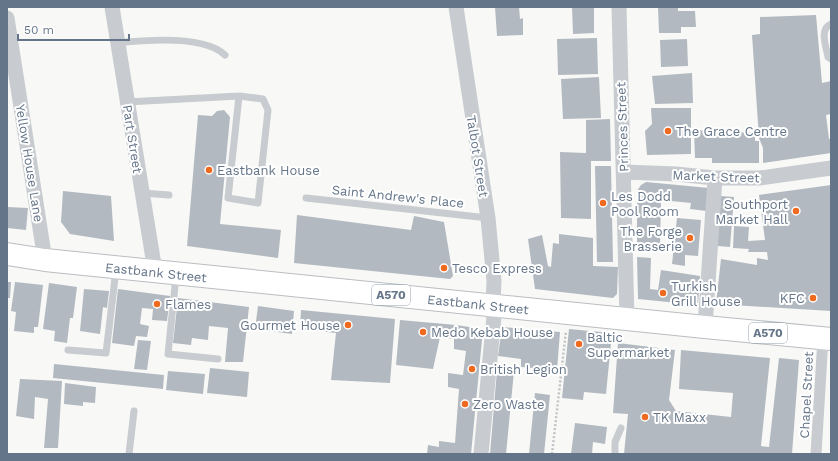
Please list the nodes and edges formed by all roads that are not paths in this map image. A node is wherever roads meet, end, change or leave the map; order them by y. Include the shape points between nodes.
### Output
1 (112, 7) edge
2 (456, 7) edge
3 (619, 7) edge
4 (7, 18) edge
5 (831, 24) edge
6 (118, 43) junction
7 (225, 55) dead end
8 (831, 59) edge
9 (239, 96) junction
10 (127, 102) junction
11 (831, 168) edge
12 (624, 172) junction
13 (715, 178) junction
14 (142, 193) junction
15 (169, 195) dead end
16 (306, 198) dead end
17 (488, 218) junction
18 (7, 254) edge
19 (45, 260) junction
20 (116, 268) junction
21 (165, 272) junction
22 (494, 306) junction
23 (628, 319) junction
24 (705, 327) junction
25 (827, 338) edge
26 (68, 350) dead end
27 (218, 359) dead end
28 (134, 411) dead end
29 (621, 428) dead end
30 (129, 454) edge
31 (481, 454) edge
32 (615, 454) edge
33 (816, 454) edge

1 - 6 street, Part Street
2 - 17 street, Talbot Street
3 - 12 street, Princes Street
4 - 19 street, Yellow House Lane
5 - 8 lane via 824,30 828,57
6 - 7 lane via 169,40 212,47
6 - 10 street, Part Street
9 - 9 lane via 263,99 268,110 258,202 228,198
9 - 10 lane
10 - 14 street, Part Street
11 - 13 street, Market Street via 760,178
12 - 13 street, Market Street
12 - 23 street, Princes Street
13 - 24 street
14 - 15 lane
14 - 21 street, Part Street
16 - 17 lane, Saint Andrew's Place
17 - 22 street, Talbot Street
18 - 19 highway, Eastbank Street / A570
19 - 20 highway, Eastbank Street / A570
20 - 21 highway, Eastbank Street / A570
20 - 26 lane via 106,353
21 - 22 highway, Eastbank Street / A570
21 - 27 lane via 168,354
22 - 23 highway, Eastbank Street / A570
22 - 31 street, Talbot Street
23 - 24 highway, Eastbank Street / A570
24 - 25 highway, Eastbank Street / A570
25 - 33 street, Chapel Street
28 - 30 lane
29 - 32 lane via 615,442

